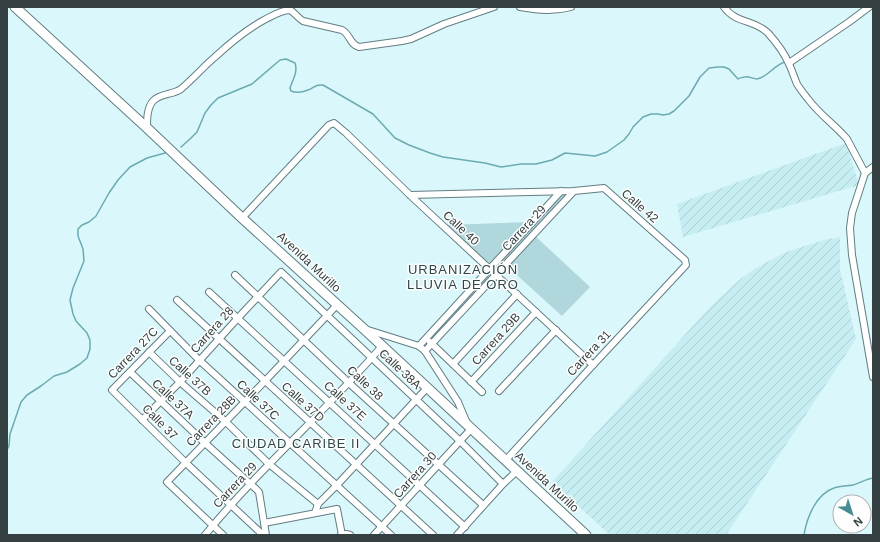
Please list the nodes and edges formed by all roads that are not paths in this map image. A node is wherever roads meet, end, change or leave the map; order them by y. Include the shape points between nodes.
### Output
1 (15, 7) edge
2 (494, 7) edge
3 (520, 7) edge
4 (571, 7) edge
5 (724, 7) edge
6 (869, 7) edge
7 (789, 63) junction
8 (147, 128) junction
9 (873, 167) edge
10 (865, 174) junction
11 (574, 190) junction
12 (561, 191) junction
13 (410, 195) junction
14 (242, 218) junction
15 (685, 260) joint
16 (490, 270) junction
17 (281, 272) joint
18 (235, 275) dead end
19 (496, 275) junction
20 (209, 292) dead end
21 (517, 294) junction
22 (257, 297) junction
23 (177, 300) dead end
24 (337, 305) junction
25 (150, 309) dead end
26 (536, 312) junction
27 (327, 315) junction
28 (237, 318) junction
29 (364, 329) junction
30 (556, 330) junction
31 (170, 331) junction
32 (426, 338) junction
33 (219, 339) junction
34 (304, 340) junction
35 (432, 344) junction
36 (382, 346) junction
37 (419, 346) junction
38 (425, 351) junction
39 (149, 352) junction
40 (372, 358) junction
41 (199, 360) junction
42 (284, 361) junction
43 (453, 364) junction
44 (592, 365) junction
45 (130, 372) junction
46 (873, 377) edge
47 (265, 381) junction
48 (180, 382) junction
49 (471, 382) junction
50 (349, 383) junction
51 (426, 388) junction
52 (112, 390) joint
53 (499, 391) dead end
54 (482, 392) dead end
55 (416, 399) junction
56 (160, 401) junction
57 (245, 402) junction
58 (330, 403) junction
59 (142, 420) junction
60 (225, 422) junction
61 (310, 423) junction
62 (394, 424) junction
63 (469, 427) junction
64 (460, 441) junction
65 (289, 443) junction
66 (205, 444) junction
67 (375, 444) junction
68 (506, 461) junction
69 (186, 463) junction
70 (269, 464) junction
71 (356, 464) junction
72 (438, 465) junction
73 (517, 471) junction
74 (251, 484) junction
75 (503, 484) junction
76 (337, 485) junction
77 (420, 485) junction
78 (318, 504) junction
79 (483, 505) junction
80 (231, 506) junction
81 (402, 506) junction
82 (314, 513) junction
83 (264, 523) junction
84 (213, 526) junction
85 (465, 526) junction
86 (382, 527) junction
87 (460, 534) edge
88 (205, 535) edge
89 (223, 535) edge
90 (263, 535) edge
91 (266, 535) edge
92 (342, 535) edge
93 (350, 535) edge
94 (374, 535) edge
95 (391, 535) edge
96 (433, 535) edge
97 (586, 535) edge

1 - 8 main road, Avenida Murillo
2 - 8 street via 402,41 359,47 353,45 342,30 303,21 292,11 282,11 235,39 179,90 156,98 150,105
3 - 4 street via 552,11
5 - 7 street via 736,18 763,28
6 - 7 street
7 - 10 street via 797,83 808,100 846,139
8 - 14 main road, Avenida Murillo
9 - 10 street
10 - 46 street via 852,212 850,228 852,256
11 - 12 street, Calle 42
11 - 15 street, Calle 42 via 604,188
11 - 19 street, Carrera 29
12 - 13 street, Calle 42
12 - 16 street, Carrera 29
13 - 14 street, Calle 40 via 334,123 329,125
13 - 16 street, Calle 40
14 - 24 main road, Avenida Murillo
15 - 44 street, Carrera 31 via 686,265
16 - 19 street, Calle 40
16 - 32 street, Carrera 29
17 - 22 street, Carrera 28
17 - 27 street, Calle 38A
18 - 22 street, Calle 38
19 - 21 street, Calle 40
19 - 35 street, Carrera 29
20 - 28 street, Calle 37E
21 - 26 street, Calle 40
21 - 43 street
22 - 28 street, Carrera 28
22 - 34 street, Calle 38
23 - 33 street, Calle 37D
24 - 27 street, Carrera 28B
24 - 29 main road, Avenida Murillo
25 - 31 street, Calle 37C
26 - 30 street, Calle 40
26 - 49 street, Carrera 29B
27 - 34 street, Carrera 28B
27 - 40 street, Calle 38A
28 - 33 street, Carrera 28
28 - 42 street, Calle 37E
29 - 36 main road, Avenida Murillo
29 - 37 street
30 - 44 street, Calle 40
30 - 53 street
31 - 39 street, Carrera 27C
31 - 41 street, Calle 37C
32 - 35 street
32 - 37 street, Carrera 29
33 - 41 street, Carrera 28
33 - 47 street, Calle 37D
34 - 42 street, Carrera 28B
34 - 50 street, Calle 38
35 - 38 street, Carrera 29
35 - 43 street
36 - 40 street, Carrera 29
36 - 51 main road, Avenida Murillo
37 - 38 street
38 - 63 street via 458,402
39 - 45 street, Carrera 27C
39 - 48 street, Calle 37B
40 - 50 street, Carrera 29
40 - 55 street, Calle 38A
41 - 48 street, Carrera 28
41 - 57 street, Calle 37C
42 - 47 street, Carrera 28B
42 - 58 street, Calle 37E
43 - 49 street
44 - 68 street, Carrera 31
45 - 52 street, Carrera 27C
45 - 56 street, Calle 37A
47 - 57 street, Carrera 28B
47 - 61 street, Calle 37D
48 - 56 street, Carrera 28
48 - 60 street, Calle 37B
49 - 54 street
50 - 58 street, Carrera 29
50 - 62 street, Calle 38
51 - 55 street
51 - 63 main road, Avenida Murillo
52 - 59 street, Calle 37
55 - 62 street
55 - 64 street, Calle 38A
56 - 59 street, Carrera 28
56 - 66 street, Calle 37A
57 - 60 street, Carrera 28B
57 - 65 street, Calle 37C
58 - 61 street, Carrera 29
58 - 67 street, Calle 37E
59 - 69 street, Calle 37
60 - 66 street, Carrera 28B
60 - 70 street, Calle 37B
61 - 65 street, Carrera 29
61 - 71 street, Calle 37D
62 - 67 street
62 - 72 street, Calle 38
63 - 64 street, Carrera 30
63 - 68 main road, Avenida Murillo
64 - 72 street, Carrera 30
64 - 75 street, Calle 38A
65 - 70 street, Carrera 29
65 - 76 street, Calle 37C
66 - 69 street, Carrera 28B
66 - 74 street, Calle 37A
67 - 71 street
67 - 77 street, Calle 37E
68 - 73 main road, Avenida Murillo
69 - 80 street, Calle 37
69 - 84 street, Carrera 28B via 167,482
70 - 74 street, Carrera 29
70 - 78 street, Calle 37B
71 - 76 street
71 - 81 street, Calle 37D
72 - 77 street, Carrera 30
72 - 79 street, Calle 38
73 - 75 street
73 - 97 main road, Avenida Murillo
74 - 80 street, Carrera 29
74 - 83 street, Calle 37A via 258,492
75 - 79 street
76 - 78 street
76 - 86 street, Calle 37C
77 - 81 street, Carrera 30
77 - 85 street, Calle 37E
78 - 82 street
79 - 85 street
80 - 84 street, Carrera 29
80 - 90 street, Calle 37
81 - 86 street, Carrera 30
81 - 96 street, Calle 37D
82 - 83 street
82 - 92 street via 337,509
83 - 91 street, Calle 37A
84 - 88 street, Carrera 29
84 - 89 street
85 - 87 street
86 - 94 street, Carrera 30
86 - 95 street, Calle 37C
92 - 93 street

